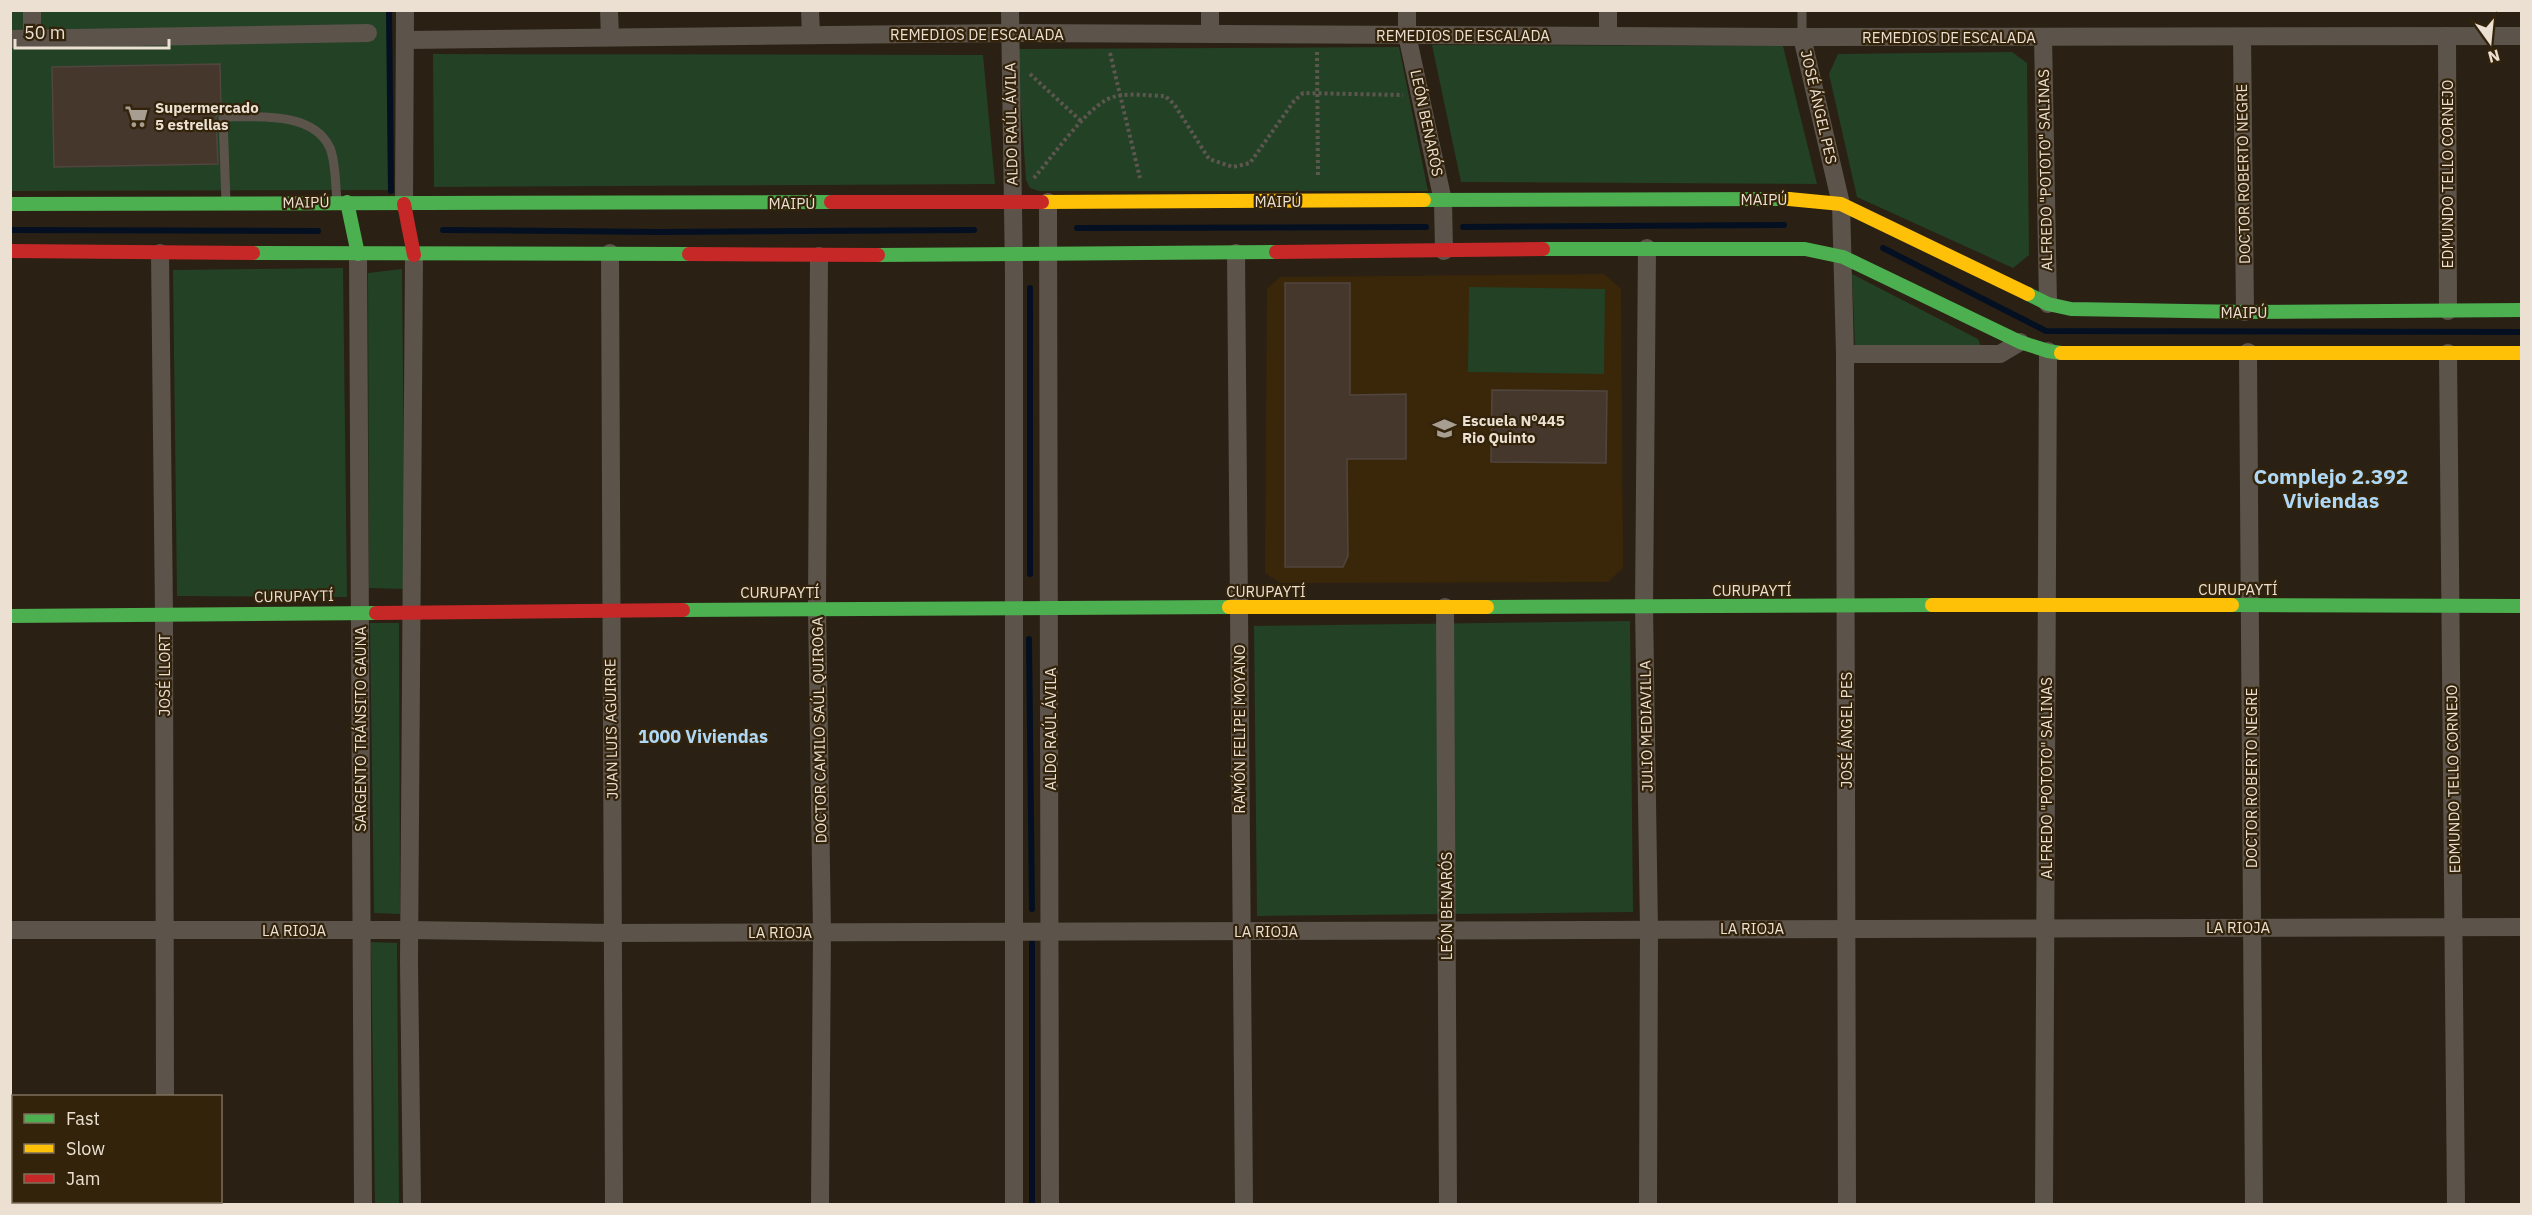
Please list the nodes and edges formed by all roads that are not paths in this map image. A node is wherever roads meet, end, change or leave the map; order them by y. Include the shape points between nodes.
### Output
1 (32, 10) edge
2 (405, 10) edge
3 (609, 10) edge
4 (810, 10) edge
5 (1010, 10) edge
6 (1210, 10) edge
7 (1407, 10) edge
8 (1608, 10) edge
9 (1802, 10) edge
10 (369, 33) dead end
11 (1010, 33) junction
12 (1210, 34) junction
13 (811, 35) junction
14 (1407, 35) junction
15 (1608, 36) junction
16 (2447, 36) junction
17 (2522, 36) edge
18 (1802, 37) junction
19 (2043, 37) junction
20 (2241, 37) junction
21 (610, 38) junction
22 (10, 39) edge
23 (32, 39) junction
24 (405, 40) junction
25 (1443, 201) junction
26 (342, 202) junction
27 (1013, 202) junction
28 (1048, 202) junction
29 (226, 203) junction
30 (10, 204) edge
31 (404, 204) junction
32 (1841, 204) junction
33 (1647, 248) junction
34 (10, 251) edge
35 (1444, 251) junction
36 (160, 253) junction
37 (610, 253) junction
38 (1236, 253) junction
39 (358, 254) junction
40 (1049, 254) junction
41 (414, 255) junction
42 (1014, 255) junction
43 (819, 256) junction
44 (1843, 256) junction
45 (2048, 304) junction
46 (2522, 310) edge
47 (2448, 311) junction
48 (2245, 312) junction
49 (2020, 342) junction
50 (2048, 351) junction
51 (2248, 352) junction
52 (2448, 353) junction
53 (2522, 353) edge
54 (1845, 354) junction
55 (2047, 604) junction
56 (2450, 605) junction
57 (1846, 606) junction
58 (2249, 606) junction
59 (2522, 606) edge
60 (1013, 607) junction
61 (1049, 607) junction
62 (1445, 607) junction
63 (1644, 607) junction
64 (817, 608) junction
65 (1239, 608) junction
66 (610, 609) junction
67 (412, 611) junction
68 (359, 612) junction
69 (164, 614) junction
70 (10, 616) edge
71 (1846, 927) junction
72 (2046, 927) junction
73 (2252, 927) junction
74 (2455, 927) junction
75 (2522, 927) edge
76 (164, 929) junction
77 (1649, 929) junction
78 (10, 930) edge
79 (360, 930) junction
80 (410, 930) junction
81 (1015, 930) junction
82 (1446, 931) junction
83 (822, 932) junction
84 (1051, 932) junction
85 (1240, 932) junction
86 (614, 933) junction
87 (165, 1095) edge
88 (363, 1204) edge
89 (412, 1204) edge
90 (614, 1204) edge
91 (820, 1204) edge
92 (1014, 1204) edge
93 (1050, 1204) edge
94 (1244, 1204) edge
95 (1448, 1204) edge
96 (1648, 1204) edge
97 (1847, 1204) edge
98 (2044, 1204) edge
99 (2254, 1204) edge
100 (2456, 1204) edge

1 - 23 street
2 - 24 street
3 - 21 street
4 - 13 street
5 - 11 street, ALDO RAÚL ÁVILA
6 - 12 street
7 - 14 street, LEÓN BENARÓS
8 - 15 street
9 - 18 lane, JOSÉ ÁNGEL PES
10 - 23 street
11 - 12 street, REMEDIOS DE ESCALADA
11 - 13 street, REMEDIOS DE ESCALADA
11 - 27 street, ALDO RAÚL ÁVILA
12 - 14 street, REMEDIOS DE ESCALADA
13 - 21 street, REMEDIOS DE ESCALADA
14 - 15 street, REMEDIOS DE ESCALADA
14 - 25 street, LEÓN BENARÓS
15 - 18 street, REMEDIOS DE ESCALADA
16 - 17 street, REMEDIOS DE ESCALADA
16 - 20 street, REMEDIOS DE ESCALADA
16 - 47 street, EDMUNDO TELLO CORNEJO
18 - 19 street, REMEDIOS DE ESCALADA
18 - 32 street, JOSÉ ÁNGEL PES
19 - 20 street, REMEDIOS DE ESCALADA
19 - 45 street, ALFREDO "POTOTO" SALINAS
20 - 48 street, DOCTOR ROBERTO NEGRE
21 - 24 street, REMEDIOS DE ESCALADA
22 - 23 street
24 - 31 street
25 - 28 street, MAIPÚ
25 - 32 street, MAIPÚ via 1783,198
25 - 35 street, LEÓN BENARÓS
26 - 29 street, MAIPÚ
26 - 29 lane via 331,150 322,136 307,126 271,117 223,117
26 - 31 street, MAIPÚ
26 - 39 street
27 - 28 street, MAIPÚ
27 - 31 street, MAIPÚ
27 - 42 street, ALDO RAÚL ÁVILA
28 - 40 street, ALDO RAÚL ÁVILA
29 - 30 street, MAIPÚ
31 - 41 street
32 - 44 street, JOSÉ ÁNGEL PES
32 - 45 street, MAIPÚ
33 - 35 street
33 - 44 street via 1805,249
33 - 63 street, JULIO MEDIAVILLA
34 - 36 street
35 - 38 street
36 - 39 street
36 - 69 street, JOSÉ LLORT
37 - 41 street
37 - 43 street
37 - 66 street, JUAN LUIS AGUIRRE
38 - 40 street
38 - 65 street, RAMÓN FELIPE MOYANO
39 - 41 street
39 - 68 street, SARGENTO TRÁNSITO GAUNA
40 - 42 street
40 - 61 street, ALDO RAÚL ÁVILA
41 - 67 street
42 - 43 street
42 - 60 street
43 - 64 street, DOCTOR CAMILO SAÚL QUIROGA
44 - 49 street
44 - 54 street, JOSÉ ÁNGEL PES
45 - 48 street, MAIPÚ via 2091,311
46 - 47 street, MAIPÚ
47 - 48 street, MAIPÚ
49 - 50 street
49 - 54 street via 2000,354
50 - 51 street
50 - 55 street, ALFREDO "POTOTO" SALINAS
51 - 52 street
51 - 58 street, DOCTOR ROBERTO NEGRE
52 - 53 street
52 - 56 street, EDMUNDO TELLO CORNEJO
54 - 57 street, JOSÉ ÁNGEL PES
55 - 57 street, CURUPAYTÍ
55 - 58 street, CURUPAYTÍ
55 - 72 street, ALFREDO "POTOTO" SALINAS
56 - 58 street, CURUPAYTÍ
56 - 59 street, CURUPAYTÍ
56 - 74 street, EDMUNDO TELLO CORNEJO
57 - 63 street, CURUPAYTÍ
57 - 71 street, JOSÉ ÁNGEL PES
58 - 73 street, DOCTOR ROBERTO NEGRE
60 - 61 street, CURUPAYTÍ
60 - 64 street, CURUPAYTÍ
60 - 81 street
61 - 65 street, CURUPAYTÍ
61 - 84 street, ALDO RAÚL ÁVILA
62 - 63 street, CURUPAYTÍ
62 - 65 street, CURUPAYTÍ
62 - 82 street, LEÓN BENARÓS
63 - 77 street, JULIO MEDIAVILLA
64 - 66 street, CURUPAYTÍ
64 - 83 street, DOCTOR CAMILO SAÚL QUIROGA
65 - 85 street, RAMÓN FELIPE MOYANO
66 - 67 street, CURUPAYTÍ
66 - 86 street, JUAN LUIS AGUIRRE
67 - 68 street, CURUPAYTÍ
67 - 80 street
68 - 69 street, CURUPAYTÍ
68 - 79 street, SARGENTO TRÁNSITO GAUNA
69 - 70 street, CURUPAYTÍ
69 - 76 street, JOSÉ LLORT
71 - 72 street, LA RIOJA
71 - 77 street, LA RIOJA
71 - 97 street, JOSÉ ÁNGEL PES
72 - 73 street, LA RIOJA
72 - 98 street, ALFREDO "POTOTO" SALINAS
73 - 74 street, LA RIOJA
73 - 99 street, DOCTOR ROBERTO NEGRE
74 - 75 street, LA RIOJA
74 - 100 street, EDMUNDO TELLO CORNEJO
76 - 78 street, LA RIOJA
76 - 79 street, LA RIOJA
76 - 87 street, JOSÉ LLORT
77 - 82 street, LA RIOJA
77 - 96 street, JULIO MEDIAVILLA
79 - 80 street, LA RIOJA
79 - 88 street, SARGENTO TRÁNSITO GAUNA
80 - 86 street, LA RIOJA
80 - 89 street
81 - 83 street, LA RIOJA
81 - 84 street, LA RIOJA
81 - 92 street
82 - 85 street, LA RIOJA
82 - 95 street, LEÓN BENARÓS
83 - 86 street, LA RIOJA
83 - 91 street, DOCTOR CAMILO SAÚL QUIROGA
84 - 85 street, LA RIOJA
84 - 93 street, ALDO RAÚL ÁVILA
85 - 94 street, RAMÓN FELIPE MOYANO
86 - 90 street, JUAN LUIS AGUIRRE

